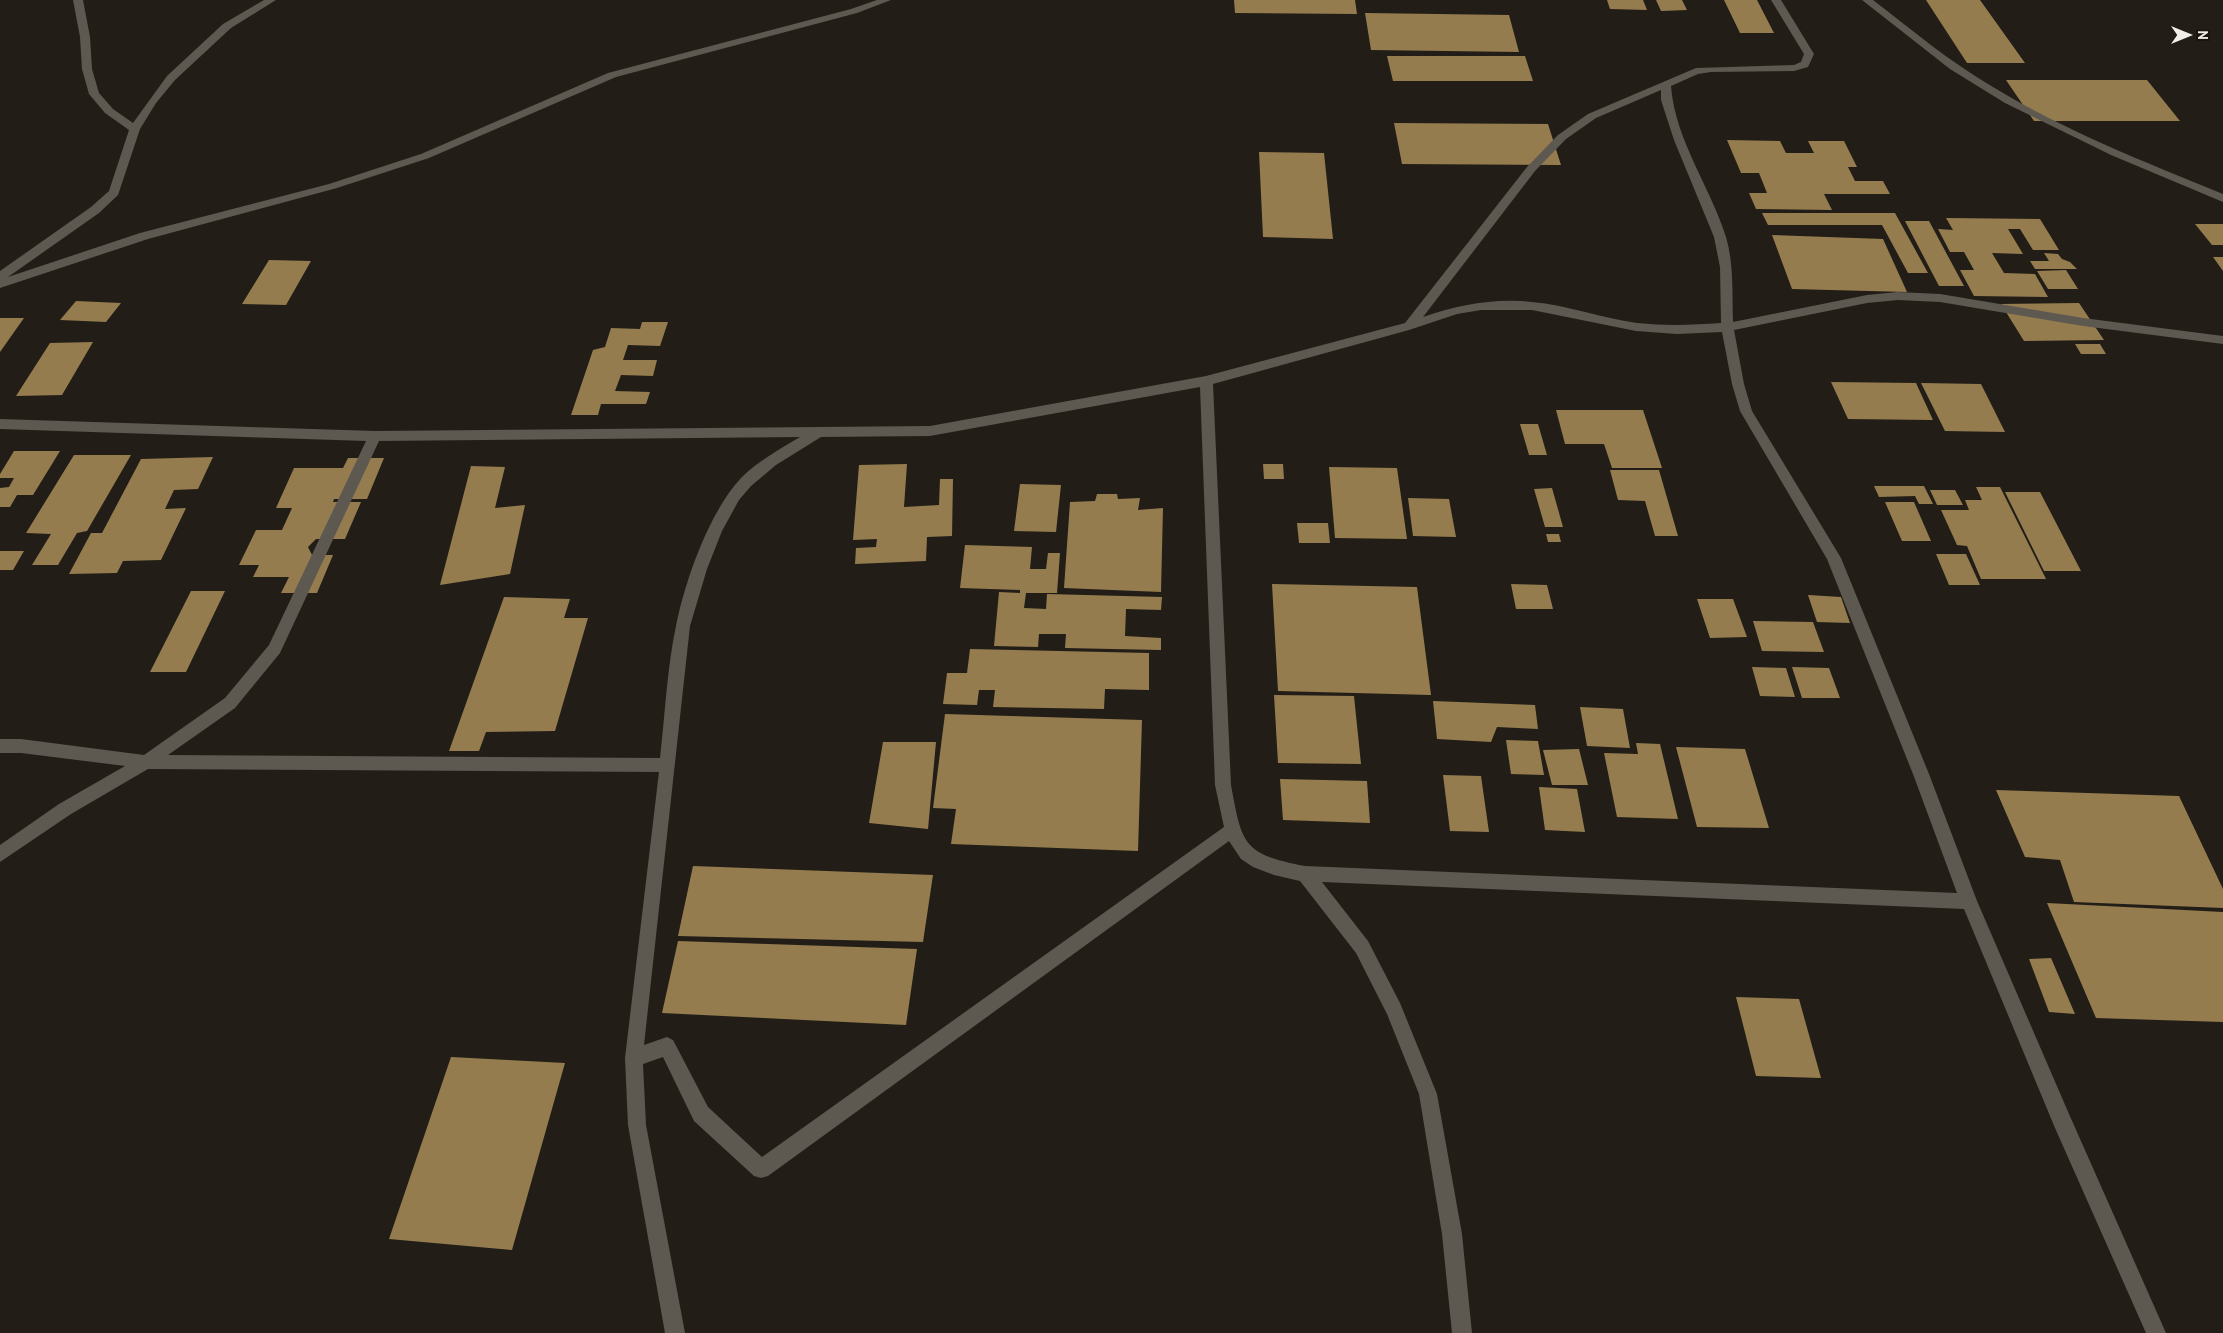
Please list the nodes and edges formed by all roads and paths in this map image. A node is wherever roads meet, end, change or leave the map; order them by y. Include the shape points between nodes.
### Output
1 (78, 0) edge
2 (271, 0) edge
3 (886, 0) edge
4 (1776, 0) edge
5 (1867, 0) edge
6 (1666, 86) junction
7 (135, 129) junction
8 (2223, 198) edge
9 (0, 277) edge
10 (0, 284) edge
11 (1410, 326) junction
12 (1727, 327) junction
13 (2223, 340) edge
14 (1206, 381) junction
15 (0, 424) edge
16 (819, 432) junction
17 (375, 436) junction
18 (0, 746) edge
19 (146, 762) junction
20 (668, 764) junction
21 (1232, 830) junction
22 (0, 854) edge
23 (1305, 874) junction
24 (1969, 901) junction
25 (634, 1058) junction
26 (675, 1333) edge
27 (1462, 1333) edge
28 (2156, 1333) edge

1 - 7 street via 85,37 86,69 94,94 109,111
2 - 7 street via 227,26 171,78
3 - 10 street via 612,75 425,156 333,186 144,236
4 - 6 street via 1809,54 1804,65 1704,70 1678,78
5 - 8 street via 1968,76 2009,101 2074,134
6 - 11 street via 1592,116 1562,137 1530,169
6 - 12 street via 1666,100 1679,140 1720,237 1726,267
7 - 9 street via 114,192 95,210
11 - 12 street via 1456,310 1481,306 1532,306 1636,327 1677,330
11 - 14 street
12 - 13 street via 1867,299 1898,296 1940,298 2083,322
12 - 24 street via 1746,411 1834,558
14 - 16 street via 930,431
14 - 21 street via 1222,786
15 - 17 street
16 - 17 street
16 - 20 street via 746,482 727,508 702,559 683,626
17 - 19 street via 275,649 230,704
18 - 19 street
19 - 20 street
19 - 22 street via 65,809
20 - 25 street
21 - 23 street via 1246,854 1270,866
21 - 25 street via 760,1169 701,1114 667,1046
23 - 24 street
23 - 27 street via 1362,947 1394,1009 1428,1094 1452,1234
24 - 28 street
25 - 26 street via 638,1124

